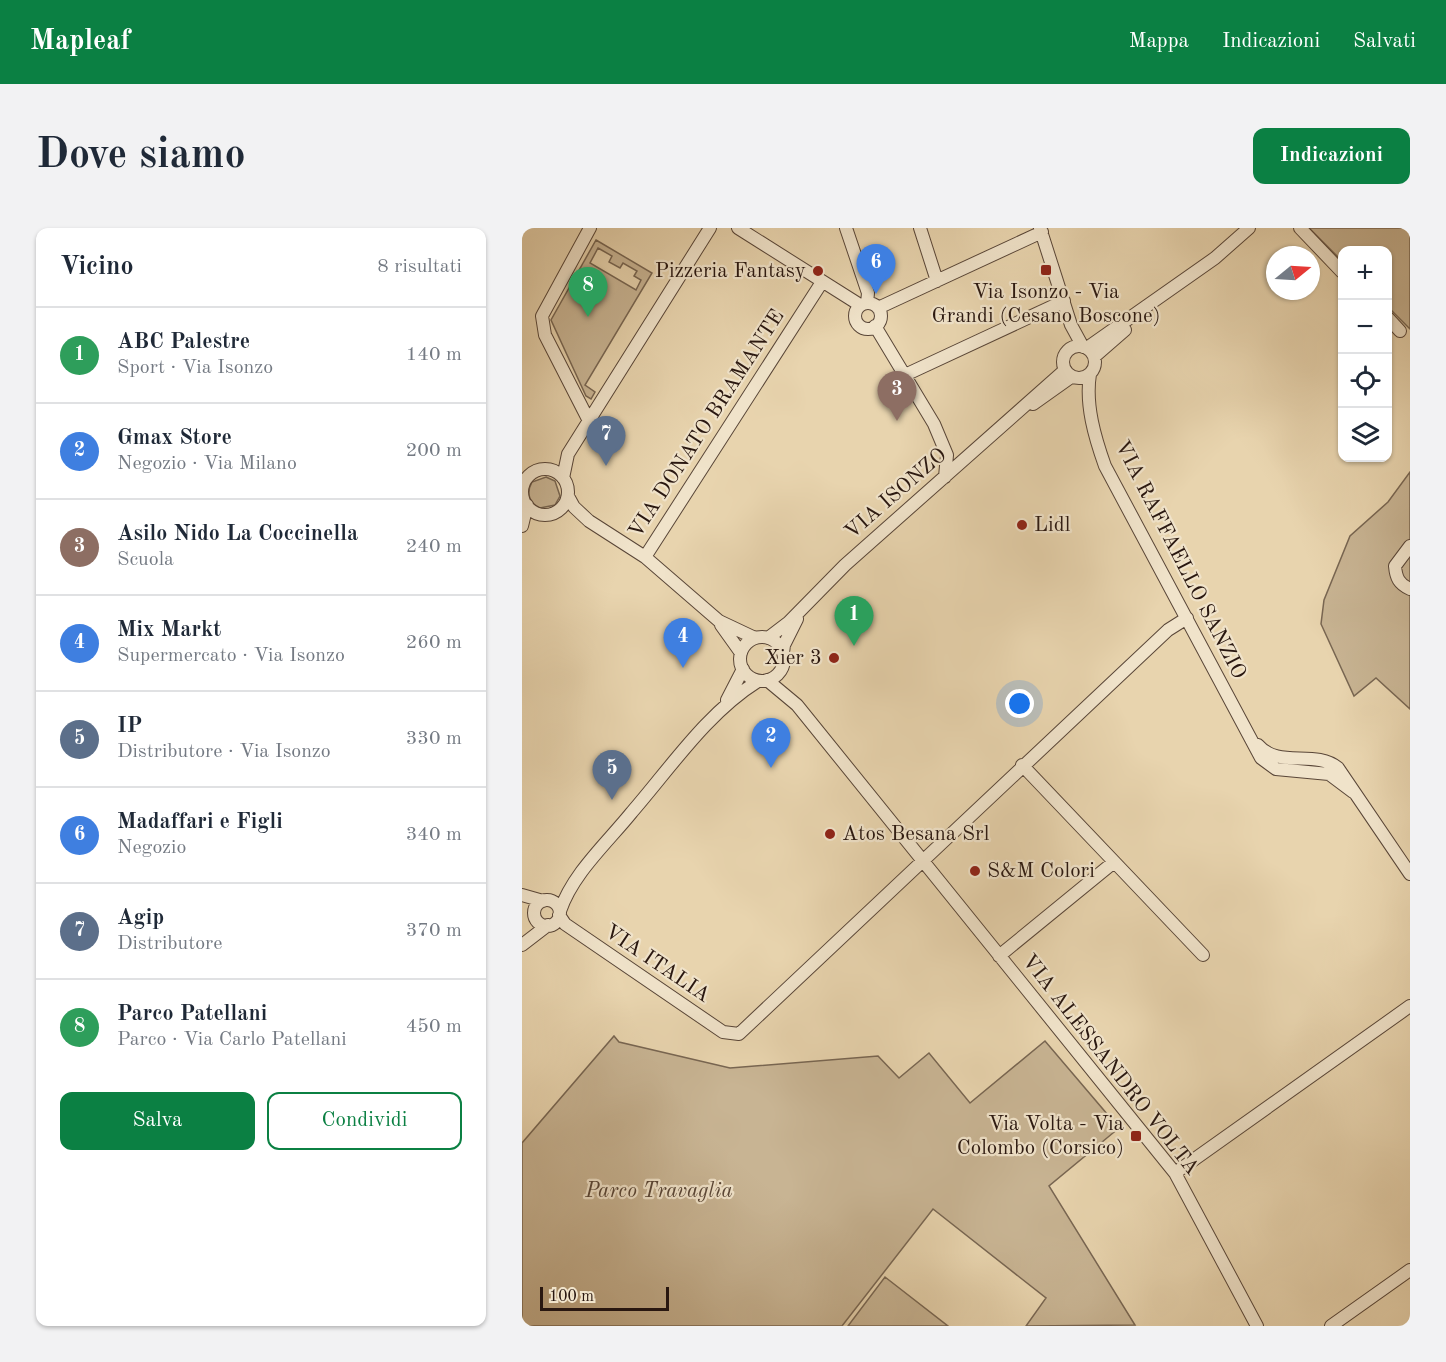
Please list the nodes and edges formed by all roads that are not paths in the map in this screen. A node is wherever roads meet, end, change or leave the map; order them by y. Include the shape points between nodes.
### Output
1 (590, 228) edge
2 (710, 228) edge
3 (738, 228) edge
4 (846, 228) edge
5 (920, 228) edge
6 (1249, 228) edge
7 (1300, 228) edge
8 (1041, 230) edge
9 (1338, 268) edge
10 (937, 281) junction
11 (822, 282) junction
12 (1064, 301) junction
13 (868, 305) junction
14 (1068, 315) junction
15 (1392, 322) edge
16 (875, 326) junction
17 (1401, 331) dead end
18 (1088, 351) junction
19 (1066, 352) junction
20 (1090, 374) junction
21 (905, 375) junction
22 (1071, 375) junction
23 (1088, 396) junction
24 (589, 421) junction
25 (567, 454) junction
26 (547, 469) junction
27 (527, 473) edge
28 (945, 477) junction
29 (563, 478) junction
30 (522, 491) edge
31 (568, 496) junction
32 (526, 505) junction
33 (558, 511) junction
34 (539, 514) junction
35 (589, 521) junction
36 (522, 526) edge
37 (1410, 546) edge
38 (645, 557) junction
39 (1410, 589) edge
40 (807, 603) junction
41 (1187, 618) junction
42 (719, 621) junction
43 (762, 638) junction
44 (741, 652) junction
45 (783, 653) junction
46 (782, 668) junction
47 (743, 669) junction
48 (762, 681) junction
49 (797, 705) junction
50 (723, 706) junction
51 (1022, 765) junction
52 (922, 860) junction
53 (1114, 862) junction
54 (1410, 874) edge
55 (576, 879) junction
56 (524, 896) edge
57 (540, 907) junction
58 (560, 913) junction
59 (548, 925) junction
60 (522, 945) edge
61 (1203, 955) dead end
62 (999, 956) junction
63 (1410, 1006) edge
64 (1175, 1173) junction
65 (1410, 1270) edge
66 (1257, 1326) edge
67 (1331, 1326) edge

1 - 24 street via 541,321
2 - 24 street
3 - 11 street
4 - 13 street via 868,293
5 - 10 street
6 - 18 street via 1215,258
7 - 9 street
8 - 10 street
8 - 12 street
10 - 13 street
11 - 13 street
11 - 38 street, VIA DONATO BRAMANTE
12 - 14 street
12 - 21 street
13 - 16 street via 881,318
13 - 16 street via 857,310 856,321 864,328
14 - 18 street
14 - 19 street
15 - 17 street
16 - 21 street
18 - 19 street via 1075,347
18 - 20 street via 1094,368
19 - 22 street via 1063,359
20 - 22 street
20 - 23 street, VIA RAFFAELLO SANZIO
21 - 28 street via 946,449
22 - 23 street, VIA RAFFAELLO SANZIO
22 - 28 street, VIA ISONZO via 1012,418
23 - 41 street, VIA RAFFAELLO SANZIO via 1096,440 1106,466
24 - 25 street
25 - 26 street
25 - 29 street
26 - 27 street
26 - 29 street
27 - 30 street
28 - 40 street, VIA ISONZO
29 - 31 street
30 - 32 street
31 - 33 street
31 - 35 street
32 - 34 street
32 - 36 street
33 - 34 street
33 - 35 street
34 - 36 street
35 - 38 street
37 - 39 street via 1395,566 1396,576
38 - 42 street
40 - 43 street, VIA ISONZO
40 - 45 street, VIA ISONZO via 791,628
41 - 51 street via 1168,630
41 - 54 street, VIA RAFFAELLO SANZIO via 1251,738 1274,756 1312,758 1332,764
42 - 43 street
42 - 44 street
43 - 44 street via 747,644
43 - 45 street via 780,647
44 - 47 street
45 - 46 street
46 - 48 street
46 - 49 street
47 - 48 street
47 - 50 street
48 - 49 street
48 - 50 street
49 - 52 street, VIA ALESSANDRO VOLTA
50 - 55 street
51 - 52 street
51 - 53 street
52 - 58 street, VIA ITALIA via 739,1034 723,1032 565,924
52 - 62 street, VIA ALESSANDRO VOLTA
53 - 61 street
53 - 62 street
55 - 57 street
55 - 58 street
56 - 57 street
57 - 58 street, VIA ITALIA via 556,904
57 - 59 street via 541,924
57 - 60 street
58 - 59 street
59 - 60 street
62 - 64 street, VIA ALESSANDRO VOLTA
63 - 64 street
64 - 66 street, VIA ALESSANDRO VOLTA
65 - 67 street

